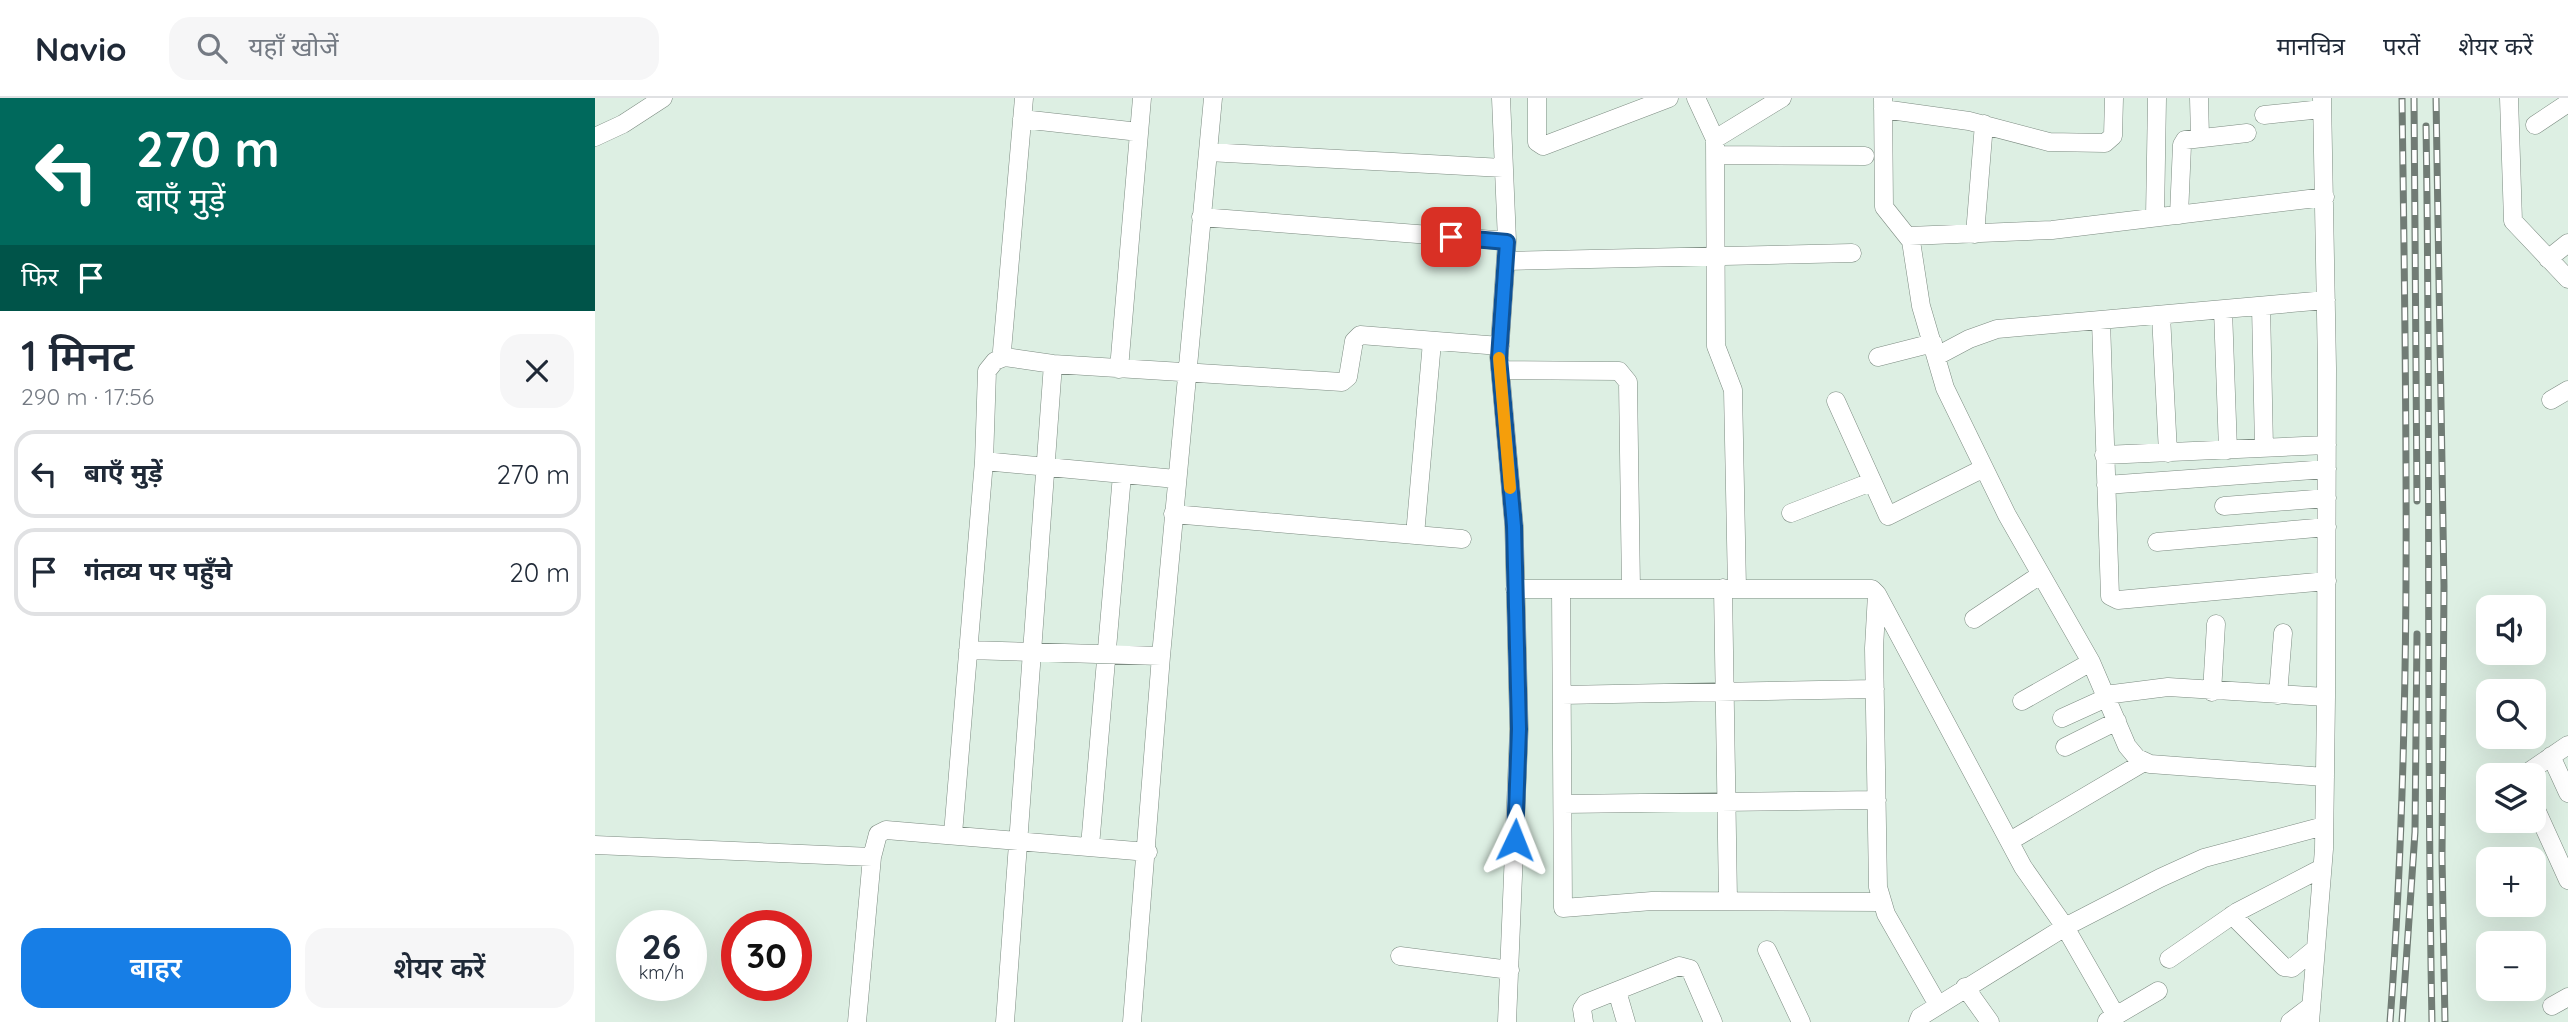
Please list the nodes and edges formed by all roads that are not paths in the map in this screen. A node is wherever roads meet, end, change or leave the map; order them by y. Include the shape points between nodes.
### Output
1 (663, 98) edge
2 (1024, 98) edge
3 (1142, 98) edge
4 (1213, 98) edge
5 (1501, 98) edge
6 (1537, 98) edge
7 (1669, 98) edge
8 (1696, 98) edge
9 (1782, 98) edge
10 (2114, 98) edge
11 (2157, 98) edge
12 (2199, 98) edge
13 (2509, 98) edge
14 (1883, 103) edge
15 (2568, 103) edge
16 (2322, 104) edge
17 (2264, 115) dead end
18 (1022, 119) junction
19 (1984, 124) junction
20 (2535, 125) dead end
21 (1139, 132) junction
22 (2246, 133) dead end
23 (595, 137) edge
24 (2200, 137) junction
25 (1715, 147) junction
26 (1208, 152) junction
27 (1865, 156) dead end
28 (1503, 168) junction
29 (2325, 197) junction
30 (2179, 215) junction
31 (1201, 217) junction
32 (2155, 218) junction
33 (1975, 234) junction
34 (1909, 236) junction
35 (1507, 242) junction
36 (2568, 243) edge
37 (1853, 253) dead end
38 (1718, 256) junction
39 (2548, 259) junction
40 (1506, 261) junction
41 (2568, 279) edge
42 (2326, 300) junction
43 (2261, 306) junction
44 (2223, 310) junction
45 (2161, 316) junction
46 (2101, 321) junction
47 (1433, 342) junction
48 (1500, 346) junction
49 (1935, 349) junction
50 (1005, 357) junction
51 (1878, 357) dead end
52 (1053, 364) junction
53 (1119, 369) junction
54 (1500, 370) junction
55 (1185, 373) junction
56 (2568, 390) edge
57 (2551, 400) dead end
58 (1836, 401) dead end
59 (2327, 445) junction
60 (2264, 448) junction
61 (2228, 450) junction
62 (2168, 453) junction
63 (2104, 455) junction
64 (984, 461) junction
65 (1046, 466) junction
66 (1984, 468) junction
67 (2327, 469) junction
68 (1122, 475) junction
69 (1176, 479) junction
70 (1871, 482) junction
71 (2106, 485) junction
72 (2327, 498) junction
73 (2224, 506) dead end
74 (1791, 513) dead end
75 (1173, 514) junction
76 (2327, 527) junction
77 (1415, 535) junction
78 (1462, 539) dead end
79 (2157, 542) dead end
80 (2041, 575) junction
81 (2327, 581) junction
82 (1730, 588) junction
83 (1515, 589) junction
84 (1561, 589) junction
85 (1631, 589) junction
86 (1877, 594) junction
87 (1974, 619) dead end
88 (2216, 624) dead end
89 (2283, 633) dead end
90 (968, 650) junction
91 (1031, 652) junction
92 (1107, 655) junction
93 (1161, 656) junction
94 (2091, 662) junction
95 (1875, 689) junction
96 (2212, 692) junction
97 (1725, 693) junction
98 (1562, 695) junction
99 (2279, 695) junction
100 (2106, 696) junction
101 (2326, 697) junction
102 (2022, 701) dead end
103 (2062, 718) dead end
104 (2117, 721) junction
105 (2568, 745) edge
106 (2065, 747) dead end
107 (2551, 756) junction
108 (2144, 762) junction
109 (2541, 763) edge
110 (2325, 777) junction
111 (2568, 793) edge
112 (1726, 800) junction
113 (1877, 800) junction
114 (1563, 804) junction
115 (2324, 826) junction
116 (2546, 831) edge
117 (953, 834) junction
118 (1017, 840) junction
119 (2010, 841) junction
120 (595, 845) edge
121 (1090, 846) junction
122 (1148, 852) junction
123 (872, 857) junction
124 (2320, 869) junction
125 (2568, 880) edge
126 (1728, 900) junction
127 (1881, 902) junction
128 (2232, 915) junction
129 (2065, 928) junction
130 (2315, 949) junction
131 (1767, 950) dead end
132 (1400, 956) dead end
133 (2169, 958) dead end
134 (1510, 970) junction
135 (1965, 987) junction
136 (1616, 991) junction
137 (2158, 991) dead end
138 (1938, 1005) junction
139 (2310, 1014) edge
140 (2111, 1019) edge
141 (857, 1022) edge
142 (1005, 1022) edge
143 (1132, 1022) edge
144 (1507, 1022) edge
145 (1584, 1022) edge
146 (1626, 1022) edge
147 (1713, 1022) edge
148 (1801, 1022) edge
149 (1917, 1022) edge
150 (1990, 1022) edge
151 (2291, 1022) edge

1 - 23 street
2 - 18 street
3 - 21 street
4 - 26 street
5 - 28 street
6 - 7 street via 1537,142 1543,146
8 - 25 street
9 - 25 street
10 - 19 street via 2113,136 2105,143 2049,142
11 - 32 street
12 - 24 street
13 - 39 street via 2513,221
14 - 19 street
14 - 34 street via 1884,206
15 - 20 street
16 - 17 street
16 - 29 street
18 - 21 street
18 - 50 street via 1010,230
19 - 33 street
21 - 53 street
22 - 24 street
24 - 30 street via 2182,145
25 - 27 street
25 - 38 street
26 - 28 street
26 - 31 street
28 - 35 street
29 - 30 street
29 - 42 street
30 - 32 street
31 - 35 street
31 - 55 street
32 - 33 street
33 - 34 street
34 - 49 street via 1921,306
35 - 40 street
36 - 39 street
37 - 38 street
38 - 40 street
38 - 82 street via 1716,346 1733,390
39 - 41 street
40 - 48 street
42 - 43 street
42 - 59 street
43 - 44 street
43 - 60 street
44 - 45 street
44 - 61 street
45 - 46 street
45 - 62 street
46 - 49 street via 1997,329
46 - 63 street
47 - 48 street
47 - 55 street via 1360,335 1354,341 1348,377 1342,382
47 - 77 street
48 - 54 street
49 - 51 street
49 - 66 street via 1950,399
50 - 52 street
50 - 64 street via 995,360 987,371
52 - 53 street
52 - 65 street
53 - 55 street
54 - 83 street
54 - 85 street via 1619,371 1625,376
55 - 69 street
56 - 57 street
58 - 70 street
59 - 60 street
59 - 67 street
60 - 61 street
61 - 62 street
62 - 63 street
63 - 71 street
64 - 65 street
64 - 90 street
65 - 68 street
65 - 91 street
66 - 70 street via 1892,516 1884,513
66 - 80 street
67 - 71 street
67 - 72 street
68 - 69 street
68 - 92 street
69 - 75 street
70 - 74 street
71 - 81 street via 2113,600
72 - 73 street
72 - 76 street
75 - 77 street
75 - 93 street
76 - 79 street
76 - 81 street
77 - 78 street
80 - 87 street
80 - 94 street
81 - 101 street
82 - 85 street
82 - 86 street via 1866,587
82 - 97 street
83 - 84 street
83 - 134 street via 1519,729
84 - 85 street
84 - 98 street
86 - 95 street
86 - 119 street
88 - 96 street
89 - 99 street
90 - 91 street
90 - 117 street
91 - 92 street
91 - 118 street
92 - 93 street
92 - 121 street
93 - 122 street
94 - 100 street
94 - 102 street
95 - 97 street
95 - 113 street
96 - 99 street
96 - 100 street via 2168,687
97 - 98 street
97 - 112 street
98 - 114 street
99 - 101 street
100 - 103 street
100 - 104 street
101 - 110 street
104 - 106 street
104 - 108 street via 2132,753
105 - 107 street
107 - 109 street
107 - 111 street
108 - 110 street
108 - 119 street
110 - 115 street
112 - 113 street
112 - 114 street
112 - 126 street
113 - 127 street
114 - 126 street via 1563,908
115 - 124 street
115 - 129 street via 2204,858
116 - 125 street
117 - 118 street
117 - 123 street via 886,830 873,843
118 - 121 street
118 - 142 street
119 - 129 street
120 - 123 street
121 - 122 street
122 - 143 street
123 - 141 street
124 - 128 street
124 - 130 street
126 - 127 street
127 - 138 street
128 - 130 street via 2284,967 2293,968
128 - 133 street
129 - 135 street
129 - 140 street
130 - 139 street
131 - 148 street
132 - 134 street
134 - 144 street
135 - 138 street
135 - 150 street
136 - 145 street via 1586,1003
136 - 146 street
136 - 147 street via 1685,966
137 - 140 street
138 - 149 street
139 - 151 street

